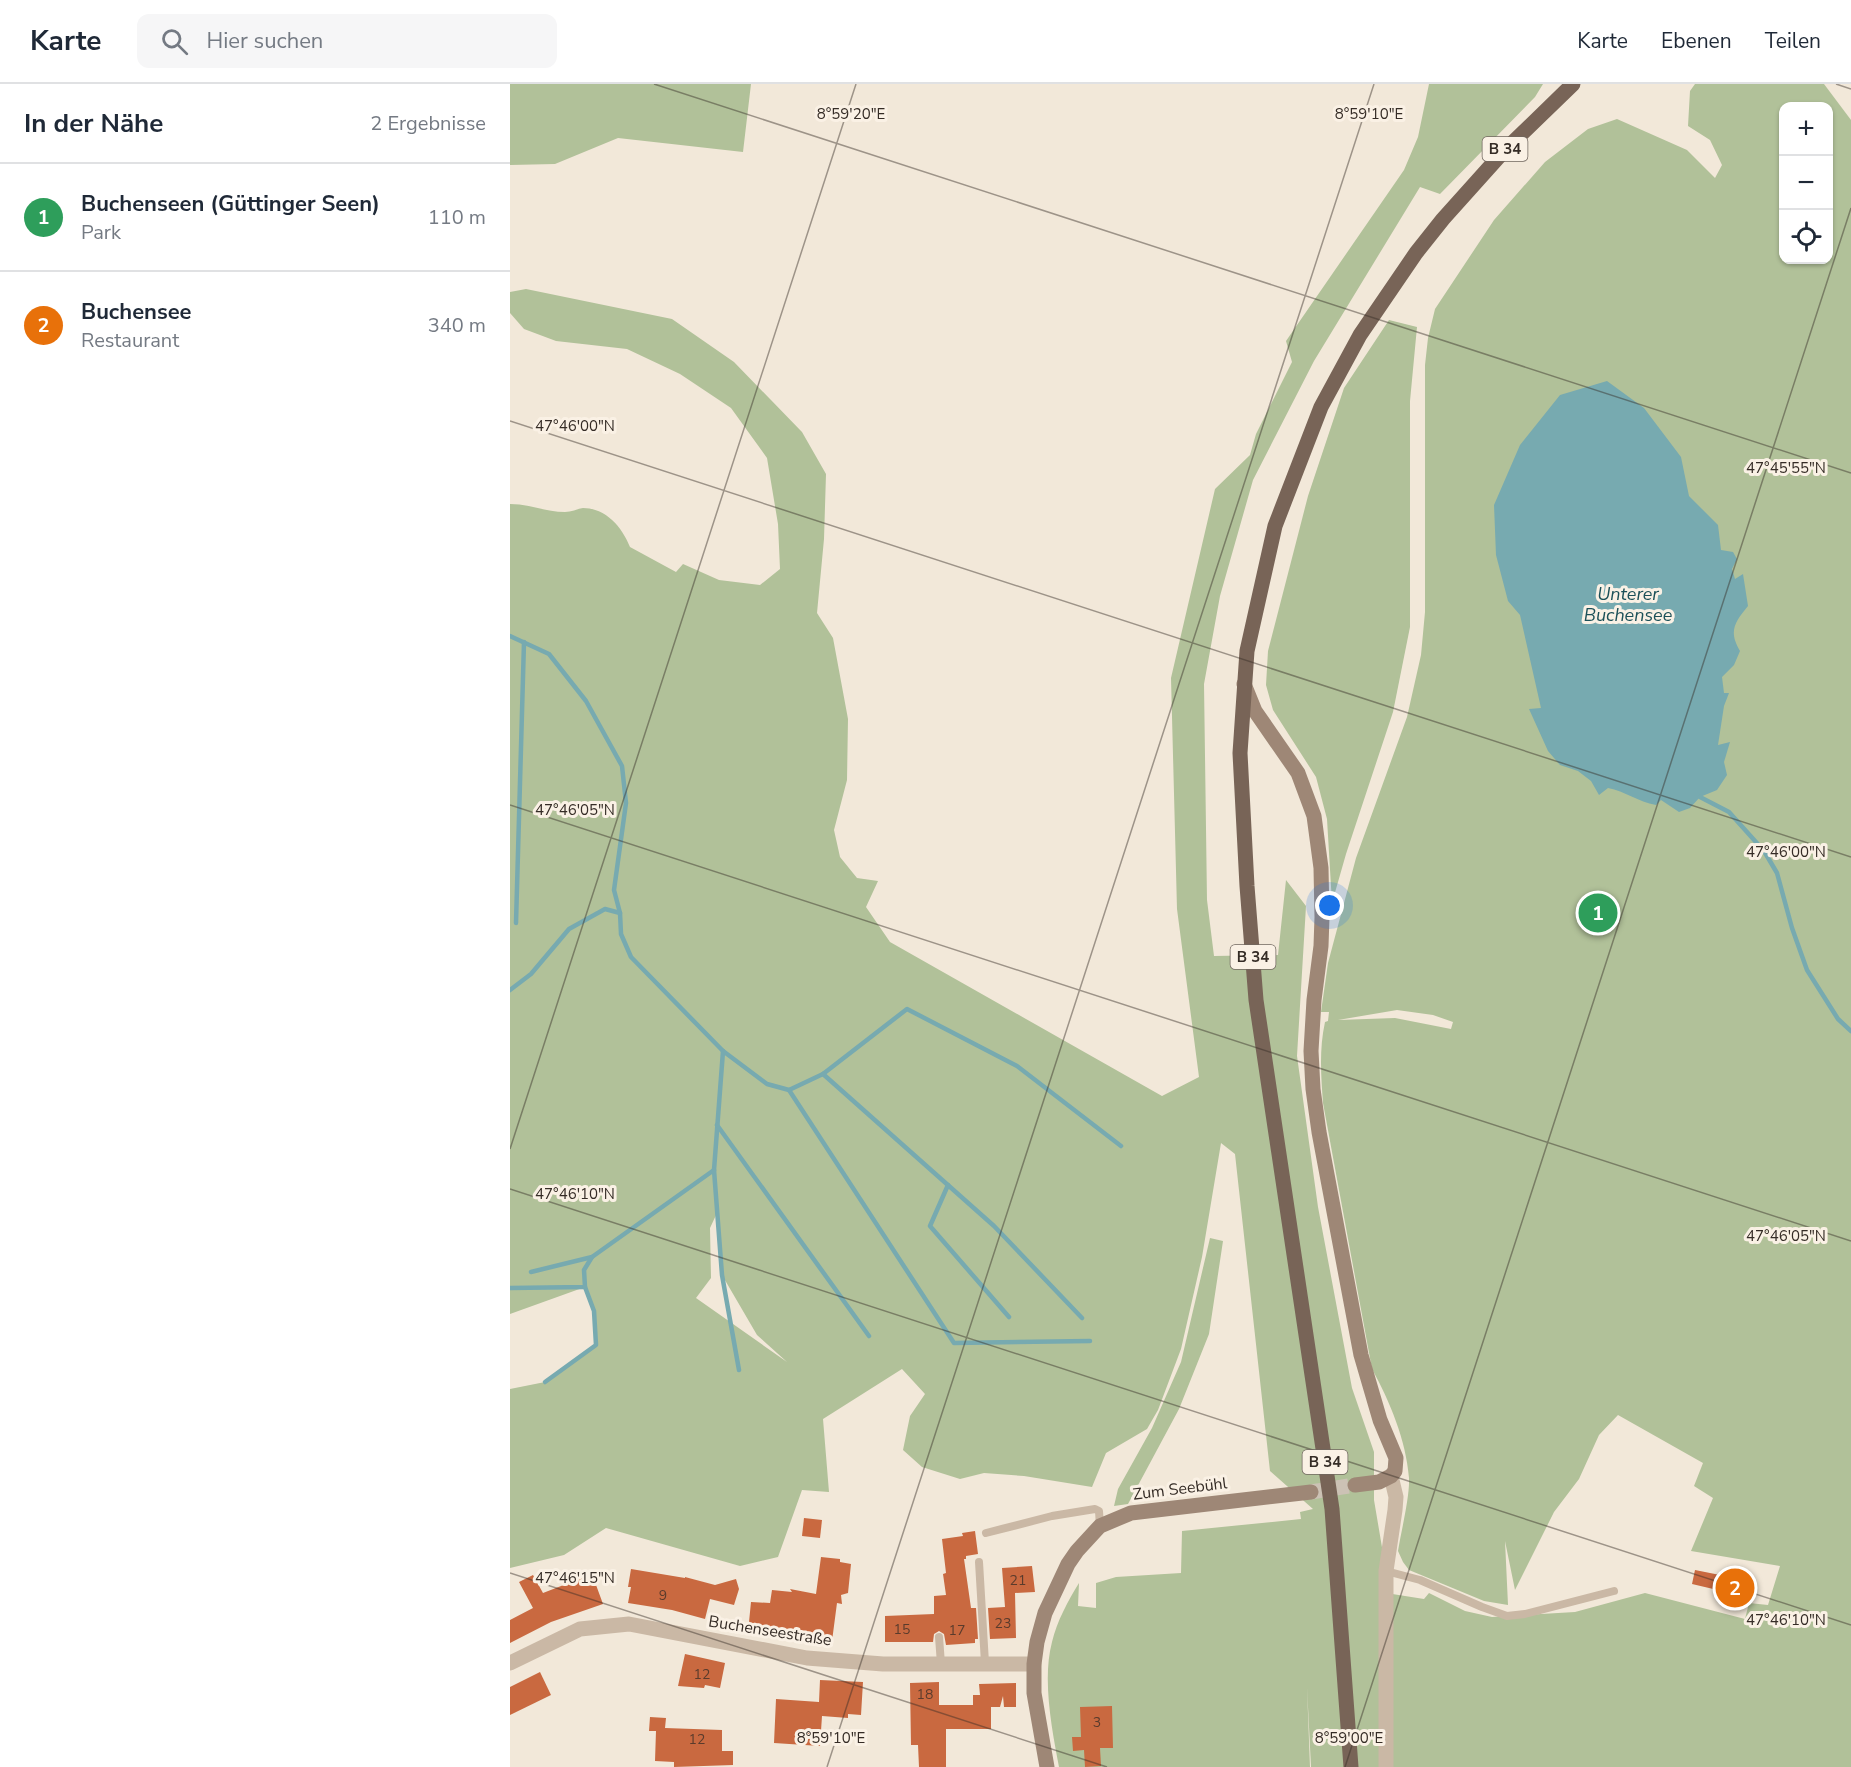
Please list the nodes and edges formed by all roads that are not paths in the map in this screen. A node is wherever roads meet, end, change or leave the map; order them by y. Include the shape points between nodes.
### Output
1 (1573, 84) edge
2 (1243, 682) junction
3 (1391, 1476) junction
4 (1355, 1485) tunnel mouth
5 (1311, 1492) tunnel mouth
6 (1100, 1526) junction
7 (986, 1533) dead end
8 (979, 1562) dead end
9 (1386, 1571) junction
10 (1614, 1591) dead end
11 (939, 1637) dead end
12 (510, 1663) edge
13 (941, 1664) junction
14 (985, 1664) junction
15 (1034, 1664) junction
16 (1047, 1767) edge
17 (1351, 1767) edge
18 (1386, 1767) edge

1 - 2 main road, B 34 via 1504,151 1443,219 1354,345 1321,407 1275,526 1254,613
2 - 3 main road via 1255,711 1298,773 1314,816 1321,868 1321,946 1311,1051 1313,1089 1361,1355 1396,1458
2 - 17 main road, B 34 via 1242,808 1256,1000 1332,1509
3 - 4 main road
3 - 9 street via 1395,1510
5 - 6 main road, Zum Seebühl via 1131,1513
6 - 7 lane via 1099,1511 1095,1509
6 - 15 main road, Zum Seebühl via 1077,1551 1061,1579 1046,1613
8 - 14 lane
9 - 10 lane via 1420,1580 1507,1616
9 - 18 street
11 - 13 lane
12 - 13 street, Buchenseestraße via 580,1629 629,1624 807,1658
13 - 14 street, Buchenseestraße
14 - 15 street, Buchenseestraße
15 - 16 main road, Zum Seebühl via 1034,1693

